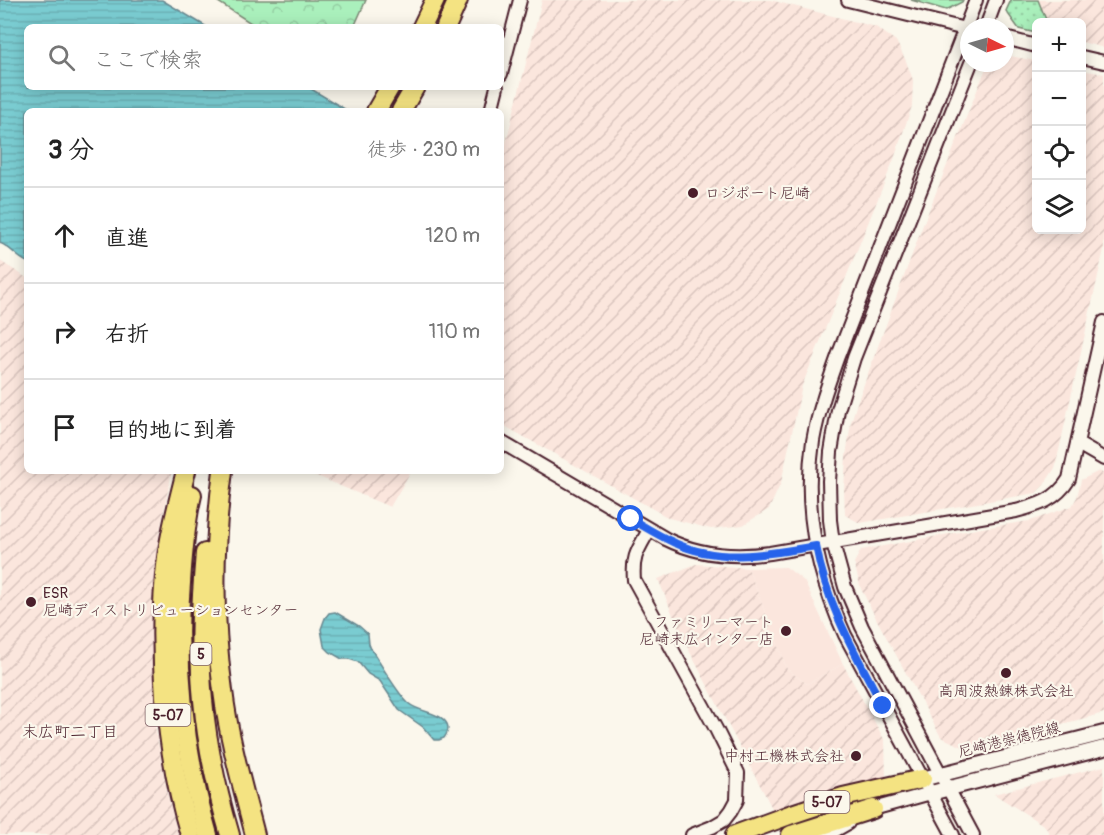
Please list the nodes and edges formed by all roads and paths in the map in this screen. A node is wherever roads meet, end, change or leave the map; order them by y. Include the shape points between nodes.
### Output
1 (435, 0) edge
2 (458, 0) edge
3 (519, 0) edge
4 (848, 0) edge
5 (976, 0) edge
6 (996, 0) edge
7 (971, 18) edge
8 (989, 18) edge
9 (423, 24) edge
10 (447, 24) edge
11 (960, 28) edge
12 (1014, 40) edge
13 (1032, 45) edge
14 (960, 48) edge
15 (1086, 58) edge
16 (504, 62) edge
17 (1104, 62) edge
18 (967, 72) edge
19 (388, 90) edge
20 (413, 90) edge
21 (496, 90) edge
22 (378, 108) edge
23 (403, 108) edge
24 (492, 108) edge
25 (1104, 322) edge
26 (504, 444) edge
27 (1078, 444) junction
28 (1104, 459) edge
29 (185, 474) edge
30 (196, 474) edge
31 (220, 474) edge
32 (221, 474) edge
33 (649, 530) junction
34 (833, 543) junction
35 (816, 546) junction
36 (1104, 733) edge
37 (1104, 748) edge
38 (931, 782) junction
39 (948, 789) junction
40 (873, 809) junction
41 (190, 835) edge
42 (207, 835) edge
43 (230, 835) edge
44 (255, 835) edge
45 (692, 835) edge
46 (735, 835) edge
47 (790, 835) edge
48 (827, 835) edge
49 (953, 835) edge
50 (973, 835) edge

1 - 9 highway
2 - 10 highway
3 - 16 street
4 - 11 street
5 - 7 street
6 - 8 street
12 - 13 street
14 - 35 street via 822,403 810,478
15 - 17 street
18 - 34 street via 854,358 838,411 829,481
19 - 22 highway
20 - 23 highway
21 - 24 street
25 - 27 street
26 - 33 street
27 - 28 street
27 - 34 street via 1069,479 1051,498 1035,506
29 - 41 highway, 5-07 via 168,555 162,631 171,744
30 - 42 highway, 5 via 184,544 179,665 191,765
31 - 43 highway, 5 via 202,588 201,663 208,737
32 - 44 highway via 216,543 219,658 230,734
33 - 35 street via 685,547 734,556
33 - 45 street via 634,556 634,580 738,773 731,811 712,827
34 - 35 street
34 - 38 street via 845,587
35 - 38 street via 825,586 845,635
36 - 38 main road, 尼崎港崇徳院線
37 - 39 main road, 尼崎港崇徳院線
38 - 39 main road, 尼崎港崇徳院線
38 - 40 street
38 - 46 highway, 5-07 via 843,797
38 - 49 street
39 - 50 street
40 - 47 highway, 5-07
40 - 48 street

